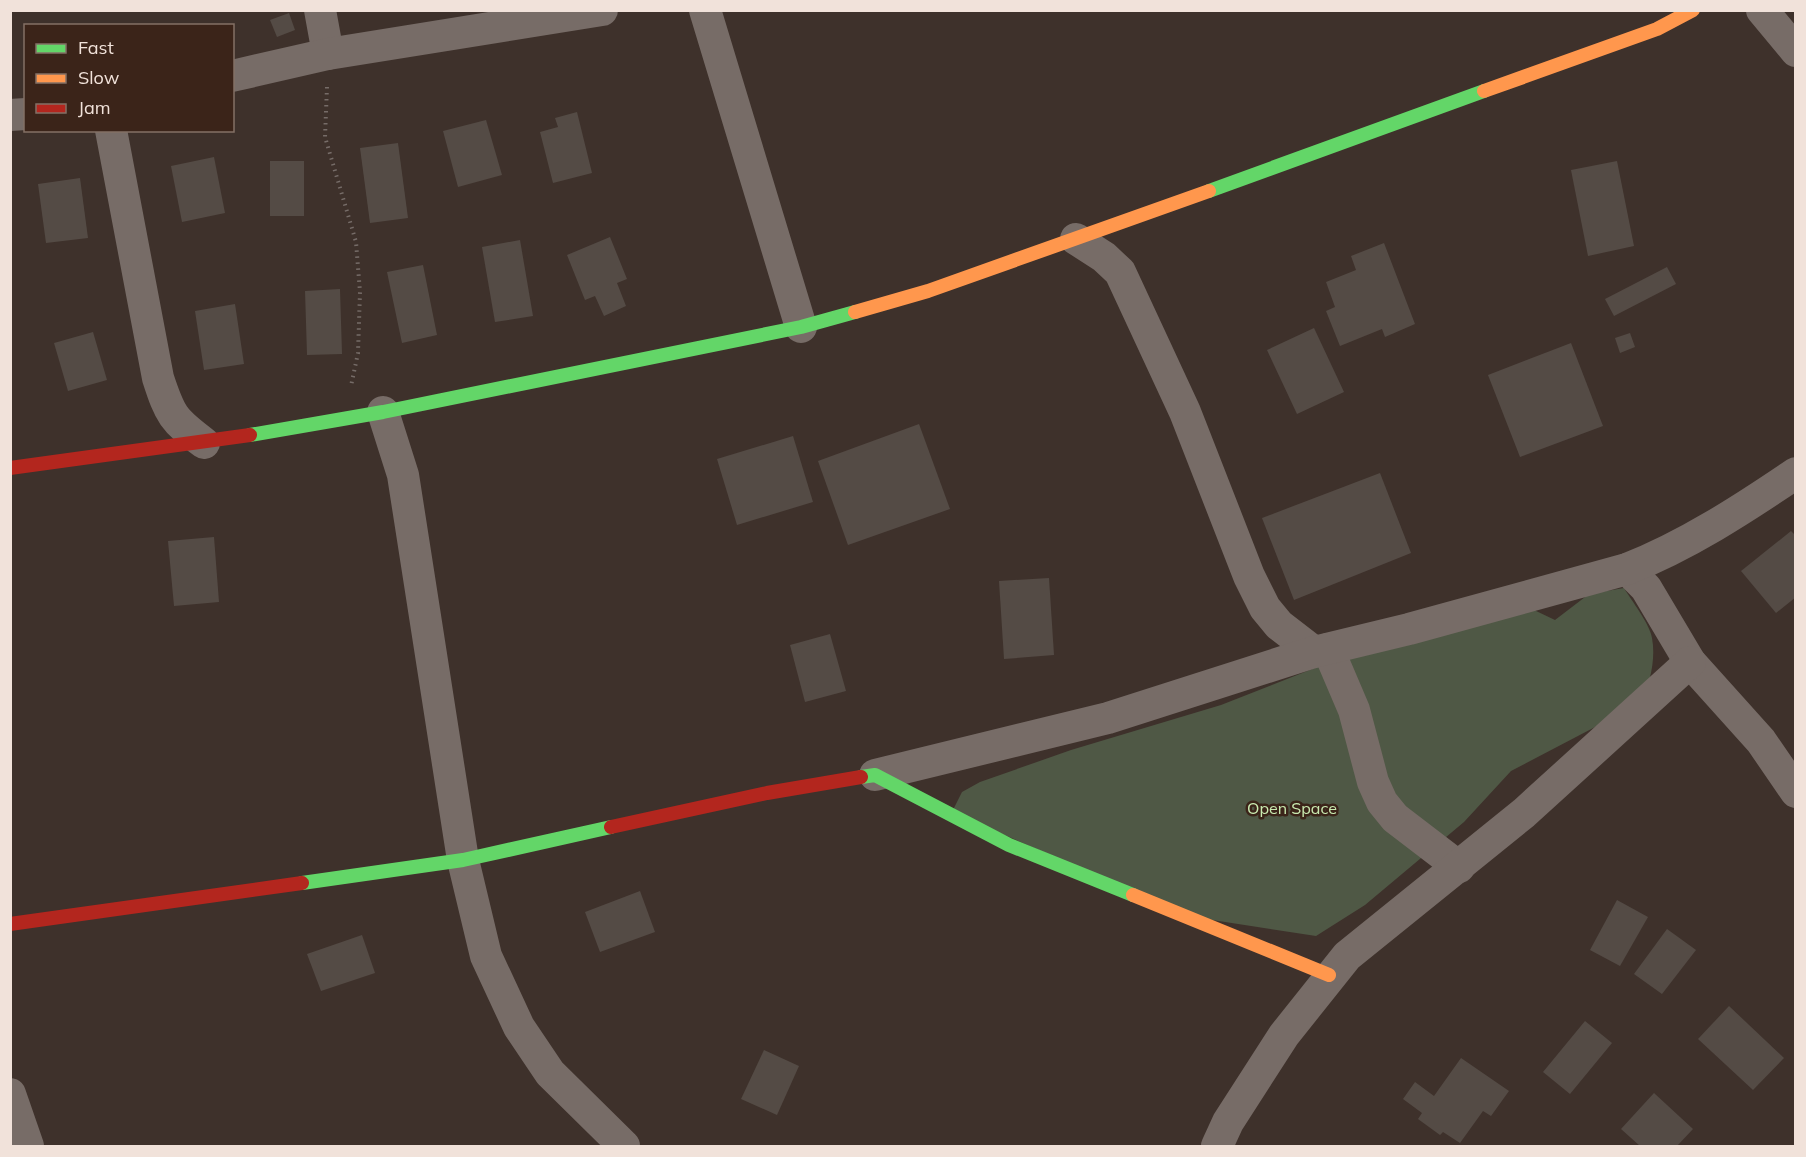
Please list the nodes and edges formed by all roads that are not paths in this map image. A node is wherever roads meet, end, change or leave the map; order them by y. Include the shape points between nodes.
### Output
1 (320, 10) edge
2 (602, 10) edge
3 (705, 10) edge
4 (1693, 10) edge
5 (1761, 10) edge
6 (1796, 51) edge
7 (328, 54) junction
8 (234, 76) edge
9 (111, 132) edge
10 (1076, 239) junction
11 (801, 327) junction
12 (372, 414) junction
13 (204, 443) junction
14 (10, 468) edge
15 (1796, 473) edge
16 (1627, 568) junction
17 (1321, 651) junction
18 (1690, 662) junction
19 (875, 775) junction
20 (1796, 792) edge
21 (463, 860) junction
22 (1459, 867) junction
23 (10, 924) edge
24 (1329, 975) junction
25 (10, 1094) edge
26 (28, 1146) edge
27 (624, 1146) edge
28 (1217, 1146) edge

1 - 7 street
2 - 7 street
3 - 11 street
4 - 10 street via 1635,37
5 - 6 street
7 - 8 street
9 - 13 street via 158,378 168,411
10 - 11 street via 928,291
10 - 17 street via 1120,272 1185,412 1249,576 1279,625
11 - 12 street
12 - 13 street
12 - 21 street via 403,476
13 - 14 street
15 - 16 street via 1757,500
16 - 17 street
16 - 18 street via 1646,588
17 - 19 street via 1108,718
17 - 22 street via 1354,710 1382,802 1395,818
18 - 20 street via 1761,741
18 - 22 street
19 - 21 street via 767,793
19 - 24 street via 1009,845
21 - 23 street
21 - 27 street via 486,956 519,1027 550,1072
22 - 24 street via 1347,956
24 - 28 street via 1284,1035
25 - 26 street

